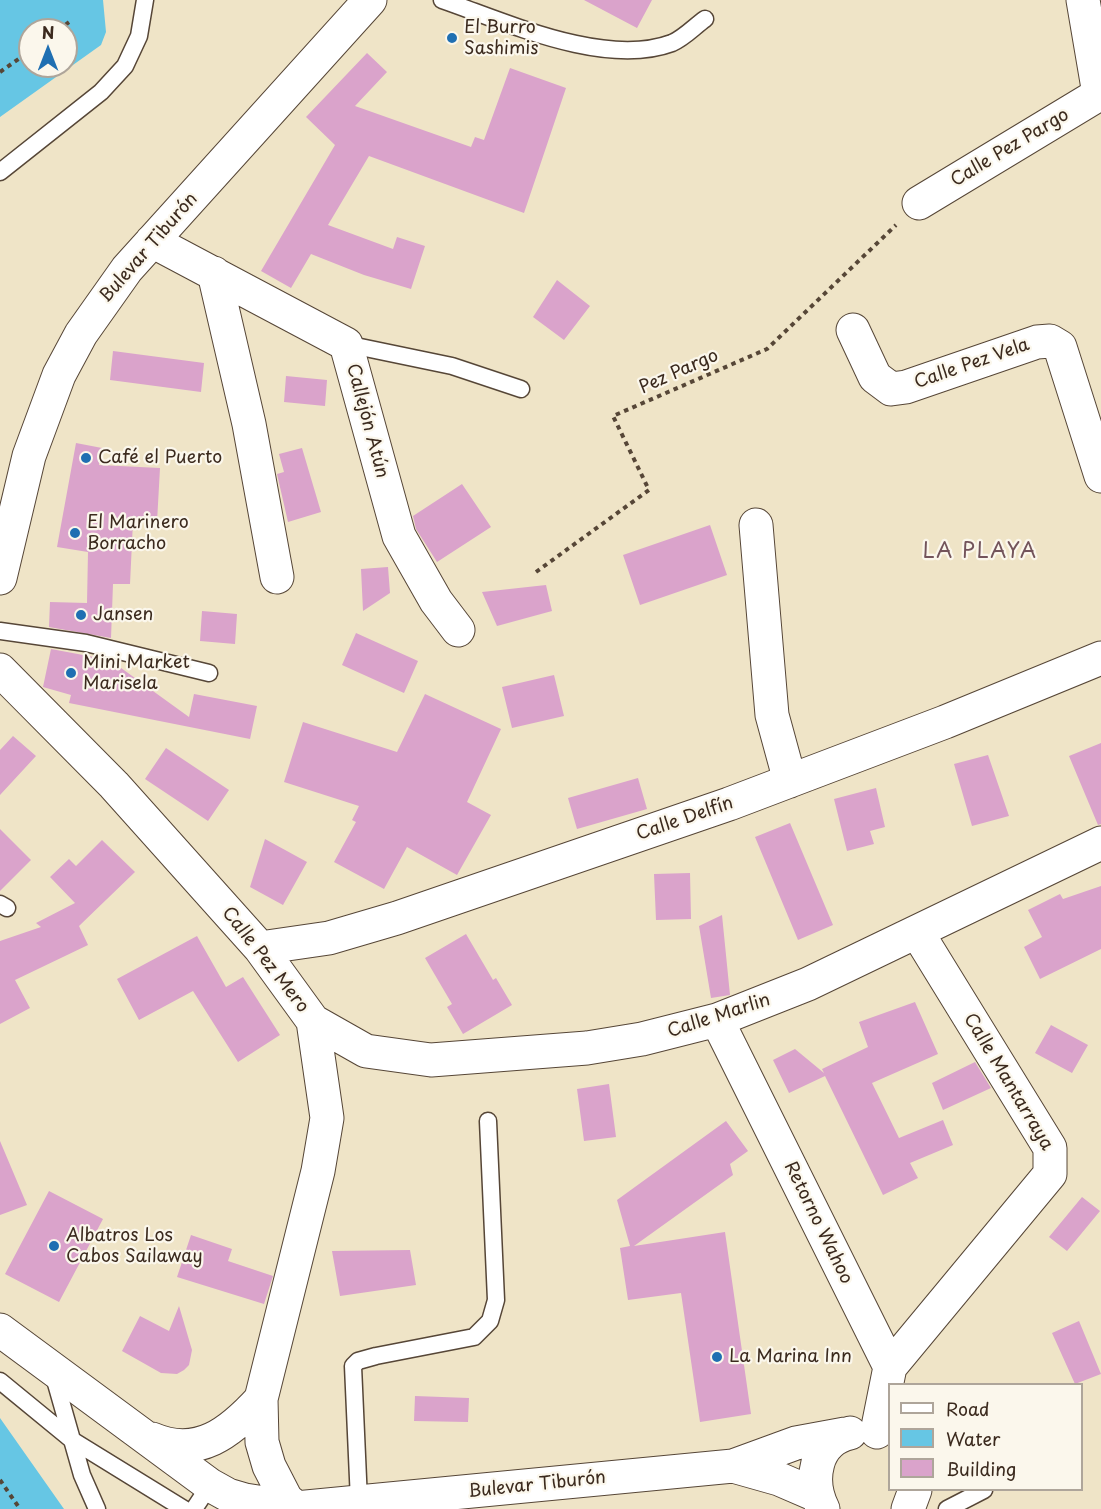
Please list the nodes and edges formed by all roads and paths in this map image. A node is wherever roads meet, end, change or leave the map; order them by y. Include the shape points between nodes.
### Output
1 (145, 0) edge
2 (370, 0) edge
3 (442, 0) edge
4 (1083, 0) edge
5 (705, 19) dead end
6 (18, 59) edge
7 (0, 72) edge
8 (1100, 93) edge
9 (0, 172) edge
10 (919, 203) joint
11 (152, 241) junction
12 (214, 273) junction
13 (853, 330) dead end
14 (346, 344) junction
15 (521, 389) dead end
16 (1098, 456) edge
17 (756, 525) dead end
18 (536, 572) dead end
19 (277, 577) dead end
20 (0, 578) edge
21 (458, 630) dead end
22 (0, 631) edge
23 (1101, 658) edge
24 (0, 670) edge
25 (209, 673) dead end
26 (790, 781) junction
27 (1101, 843) edge
28 (917, 932) junction
29 (260, 948) junction
30 (717, 1020) junction
31 (313, 1021) junction
32 (488, 1121) dead end
33 (0, 1330) edge
34 (890, 1368) junction
35 (52, 1369) junction
36 (0, 1381) edge
37 (261, 1399) junction
38 (870, 1435) edge
39 (148, 1438) junction
40 (72, 1440) junction
41 (732, 1466) junction
42 (0, 1480) edge
43 (915, 1491) edge
44 (982, 1491) edge
45 (202, 1497) edge
46 (359, 1501) junction
47 (819, 1502) edge
48 (296, 1508) edge
49 (20, 1509) edge
50 (97, 1509) edge
51 (184, 1509) edge
52 (908, 1509) edge
53 (946, 1509) edge

1 - 9 lane via 139,36 125,66 101,92
2 - 11 street, Bulevar Tiburón
3 - 5 lane via 564,41 599,48 634,49 673,42
4 - 8 street
6 - 7 path
8 - 10 street, Calle Pez Pargo
10 - 18 path, Pez Pargo via 766,349 613,416 649,490
11 - 12 street, Callejón Atún
11 - 20 street, Bulevar Tiburón via 105,297 59,375 28,456
12 - 14 street, Callejón Atún
12 - 19 street via 249,424
13 - 16 street, Calle Pez Vela via 875,377 891,389 1050,341 1064,354
14 - 15 lane via 452,366
14 - 21 street, Callejón Atún via 399,536 436,601
17 - 26 street via 772,715
22 - 25 lane via 86,643
23 - 26 street, Calle Delfín
24 - 29 street, Calle Pez Mero via 114,785
26 - 29 street, Calle Delfín via 397,918 329,938
27 - 28 street, Calle Marlin
28 - 30 street, Calle Marlin via 808,984
28 - 34 street, Calle Mantarraya via 1050,1148 1052,1161 1050,1174
29 - 31 street, Calle Pez Mero
30 - 31 street, Calle Marlin via 642,1040 587,1048 431,1060 366,1051
30 - 34 street, Retorno Wahoo
31 - 37 street, Calle Pez Mero via 326,1106 325,1133
32 - 46 lane via 496,1300 490,1321 474,1337 358,1360 353,1366
33 - 35 street, Bulevar Tiburón
34 - 38 street
35 - 39 street, Bulevar Tiburón
35 - 40 lane
36 - 40 lane
37 - 39 street, Calle Pez Mero via 235,1427 202,1444 173,1446
37 - 48 street, Calle Pez Mero via 262,1442 269,1466 286,1500
38 - 41 street, Bulevar Tiburón via 796,1443
38 - 47 street, Bulevar Tiburón via 832,1443 821,1455 815,1470
39 - 45 street, Bulevar Tiburón
40 - 50 lane
40 - 51 lane
41 - 46 street, Bulevar Tiburón
41 - 47 street, Bulevar Tiburón via 779,1479
42 - 49 path
43 - 52 street
44 - 53 lane
45 - 48 street, Bulevar Tiburón via 228,1495
46 - 48 street, Bulevar Tiburón

